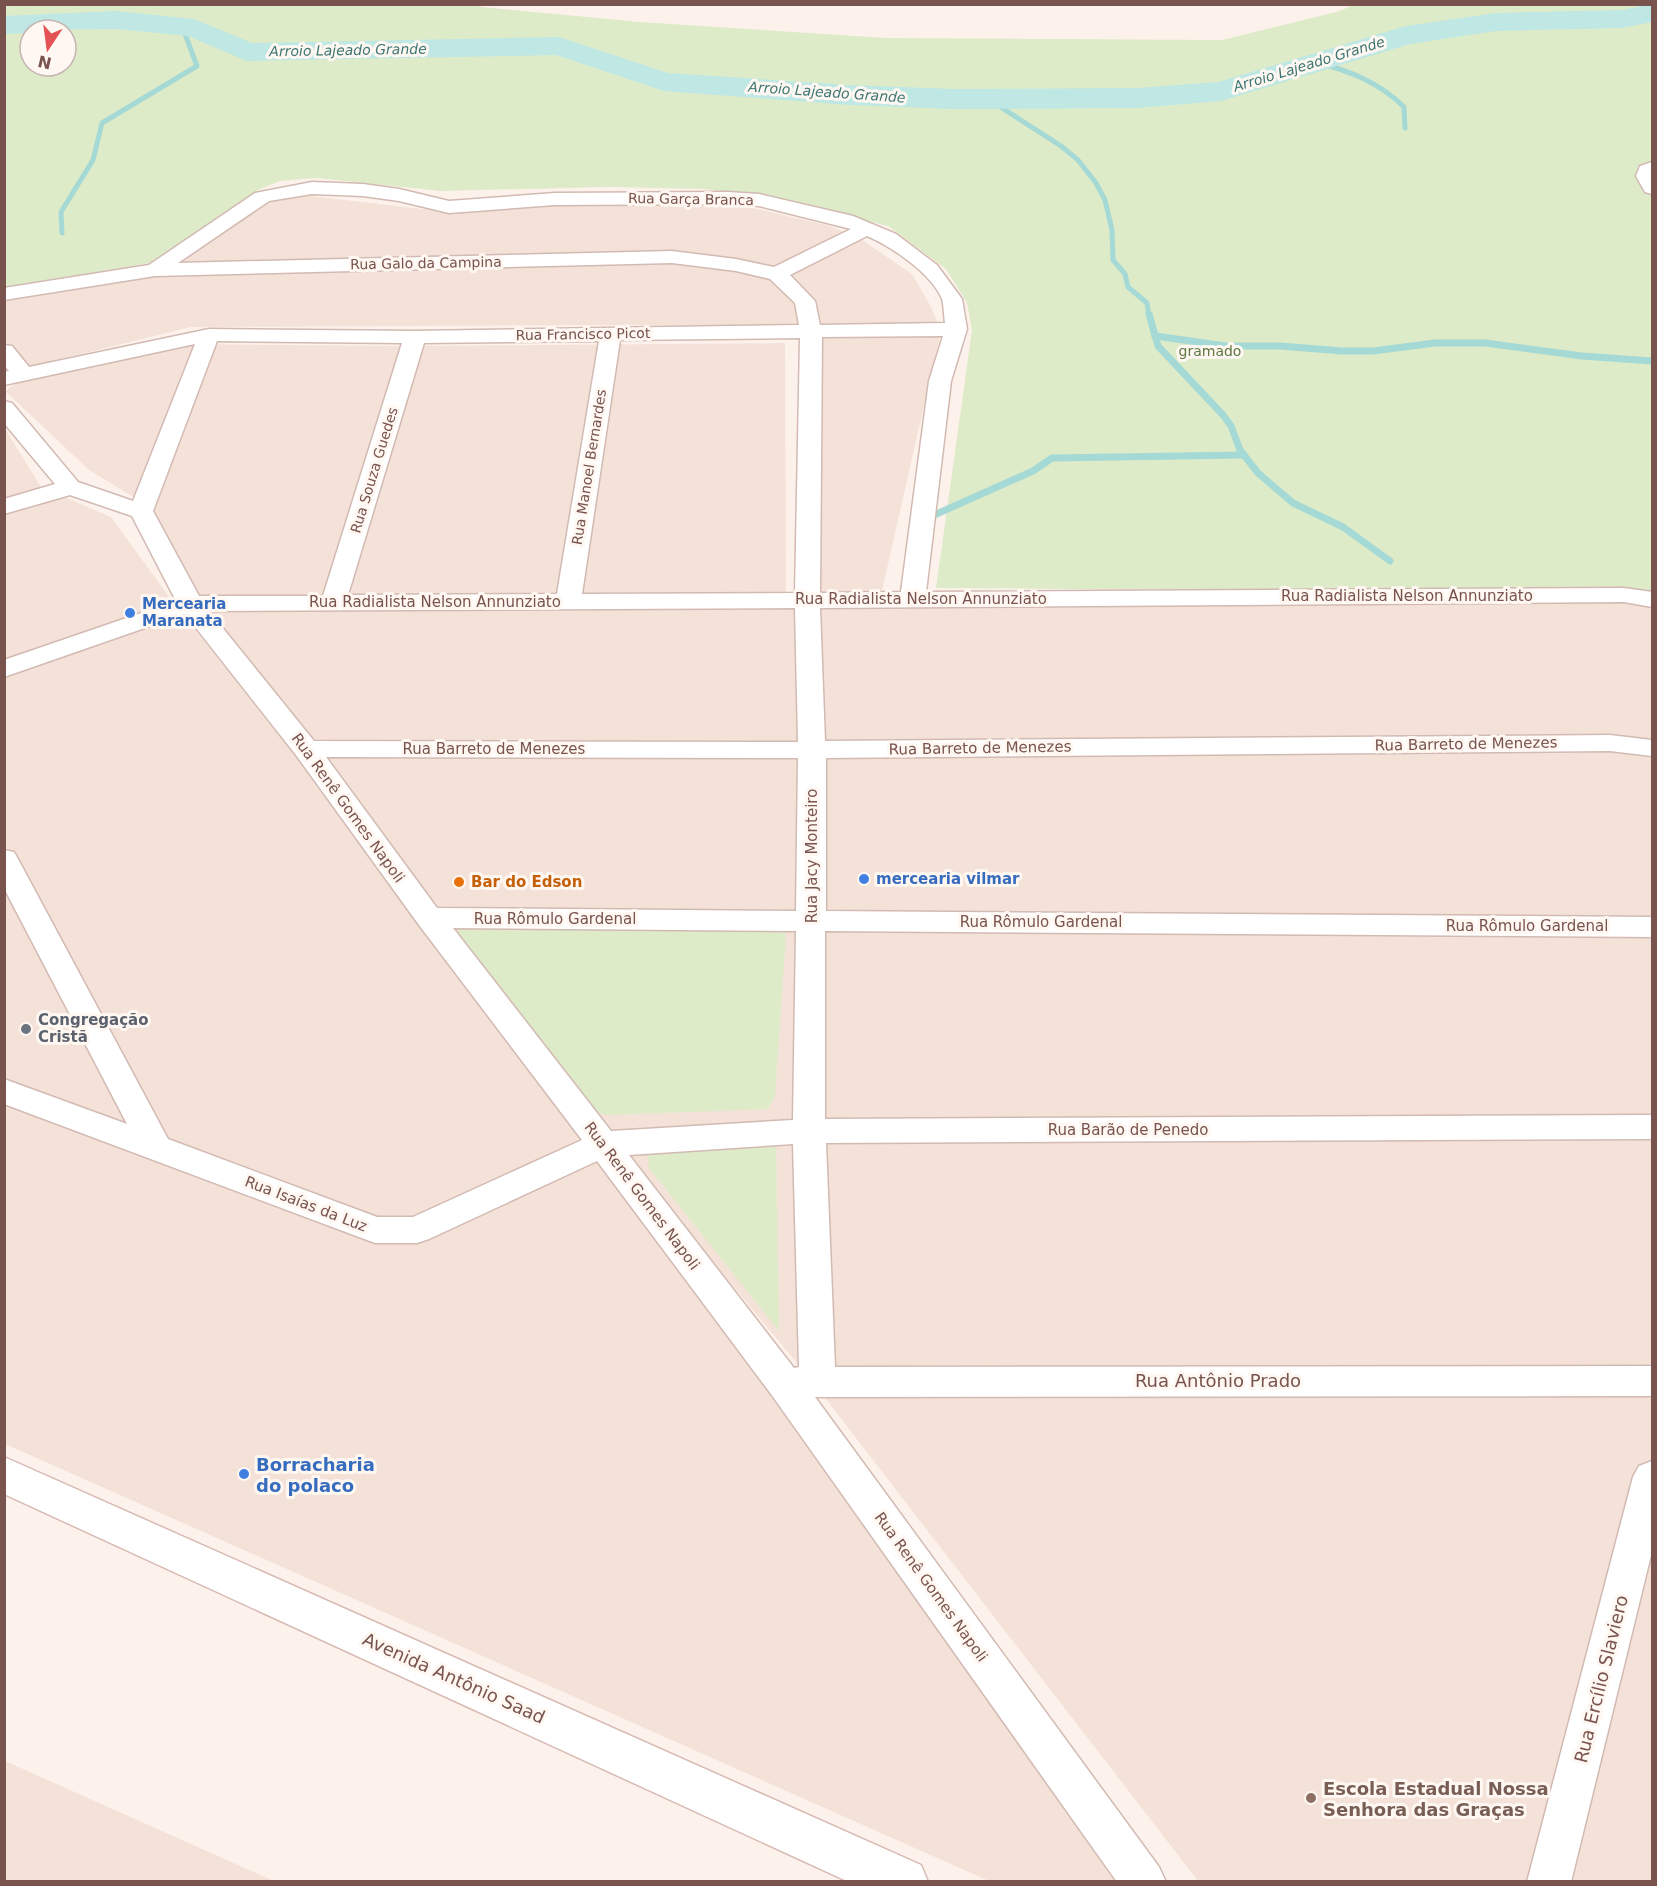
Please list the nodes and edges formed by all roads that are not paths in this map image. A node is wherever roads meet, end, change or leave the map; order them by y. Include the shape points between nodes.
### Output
1 (868, 228) junction
2 (154, 270) junction
3 (777, 274) junction
4 (4, 294) edge
5 (956, 329) junction
6 (811, 332) junction
7 (611, 333) junction
8 (209, 335) junction
9 (415, 337) junction
10 (4, 351) edge
11 (14, 377) edge
12 (4, 408) edge
13 (70, 487) junction
14 (4, 507) edge
15 (141, 511) junction
16 (807, 599) junction
17 (913, 599) junction
18 (1653, 599) edge
19 (568, 602) junction
20 (333, 603) junction
21 (190, 604) junction
22 (4, 669) edge
23 (1653, 748) edge
24 (306, 749) junction
25 (812, 750) junction
26 (4, 859) edge
27 (429, 918) junction
28 (812, 921) junction
29 (1653, 927) edge
30 (4, 1091) edge
31 (1653, 1127) edge
32 (809, 1131) junction
33 (603, 1144) junction
34 (154, 1146) junction
35 (1653, 1381) edge
36 (800, 1382) junction
37 (4, 1475) edge
38 (1653, 1477) edge
39 (904, 1881) edge
40 (1144, 1881) edge
41 (1549, 1881) edge

1 - 2 street, Rua Garça Branca via 768,202 727,198 555,199 449,207 363,190 312,188 262,197
1 - 3 street
1 - 5 street, Rua Garça Branca via 889,238 930,269 952,299
2 - 3 street, Rua Galo da Campina via 672,257
2 - 4 street, Rua Galo da Campina
3 - 6 street via 805,301
5 - 6 street, Rua Francisco Picot
5 - 17 street, Rua Garça Branca via 940,381
6 - 7 street, Rua Francisco Picot
6 - 16 street, Rua Jacy Monteiro
7 - 9 street, Rua Francisco Picot
7 - 19 street, Rua Manoel Bernardes
8 - 9 street, Rua Francisco Picot
8 - 11 street, Rua Francisco Picot
8 - 15 street
9 - 20 street, Rua Souza Guedes
10 - 11 street
12 - 13 street
13 - 14 street
13 - 15 street
15 - 21 street, Rua Renê Gomes Napoli
16 - 17 street, Rua Radialista Nelson Annunziato
16 - 19 street, Rua Radialista Nelson Annunziato
16 - 25 street, Rua Jacy Monteiro
17 - 18 street, Rua Radialista Nelson Annunziato via 1613,595
19 - 20 street, Rua Radialista Nelson Annunziato
20 - 21 street, Rua Radialista Nelson Annunziato
21 - 22 street, Rua Radialista Nelson Annunziato
21 - 24 street, Rua Renê Gomes Napoli
23 - 25 street, Rua Barreto de Menezes via 1610,743
24 - 25 street, Rua Barreto de Menezes
24 - 27 street, Rua Renê Gomes Napoli
25 - 28 street, Rua Jacy Monteiro
26 - 34 street
27 - 28 street, Rua Rômulo Gardenal
27 - 33 street, Rua Renê Gomes Napoli
28 - 29 street, Rua Rômulo Gardenal
28 - 32 street, Rua Jacy Monteiro
30 - 34 street, Rua Isaías da Luz
31 - 32 street, Rua Barão de Penedo
32 - 33 street, Rua Barão de Penedo
32 - 36 street, Rua Jacy Monteiro
33 - 34 street, Rua Isaías da Luz via 417,1230 375,1230
33 - 36 street, Rua Renê Gomes Napoli
35 - 36 street, Rua Antônio Prado
36 - 40 street, Rua Renê Gomes Napoli
37 - 39 main road, Avenida Antônio Saad
38 - 41 street, Rua Ercílio Slaviero

